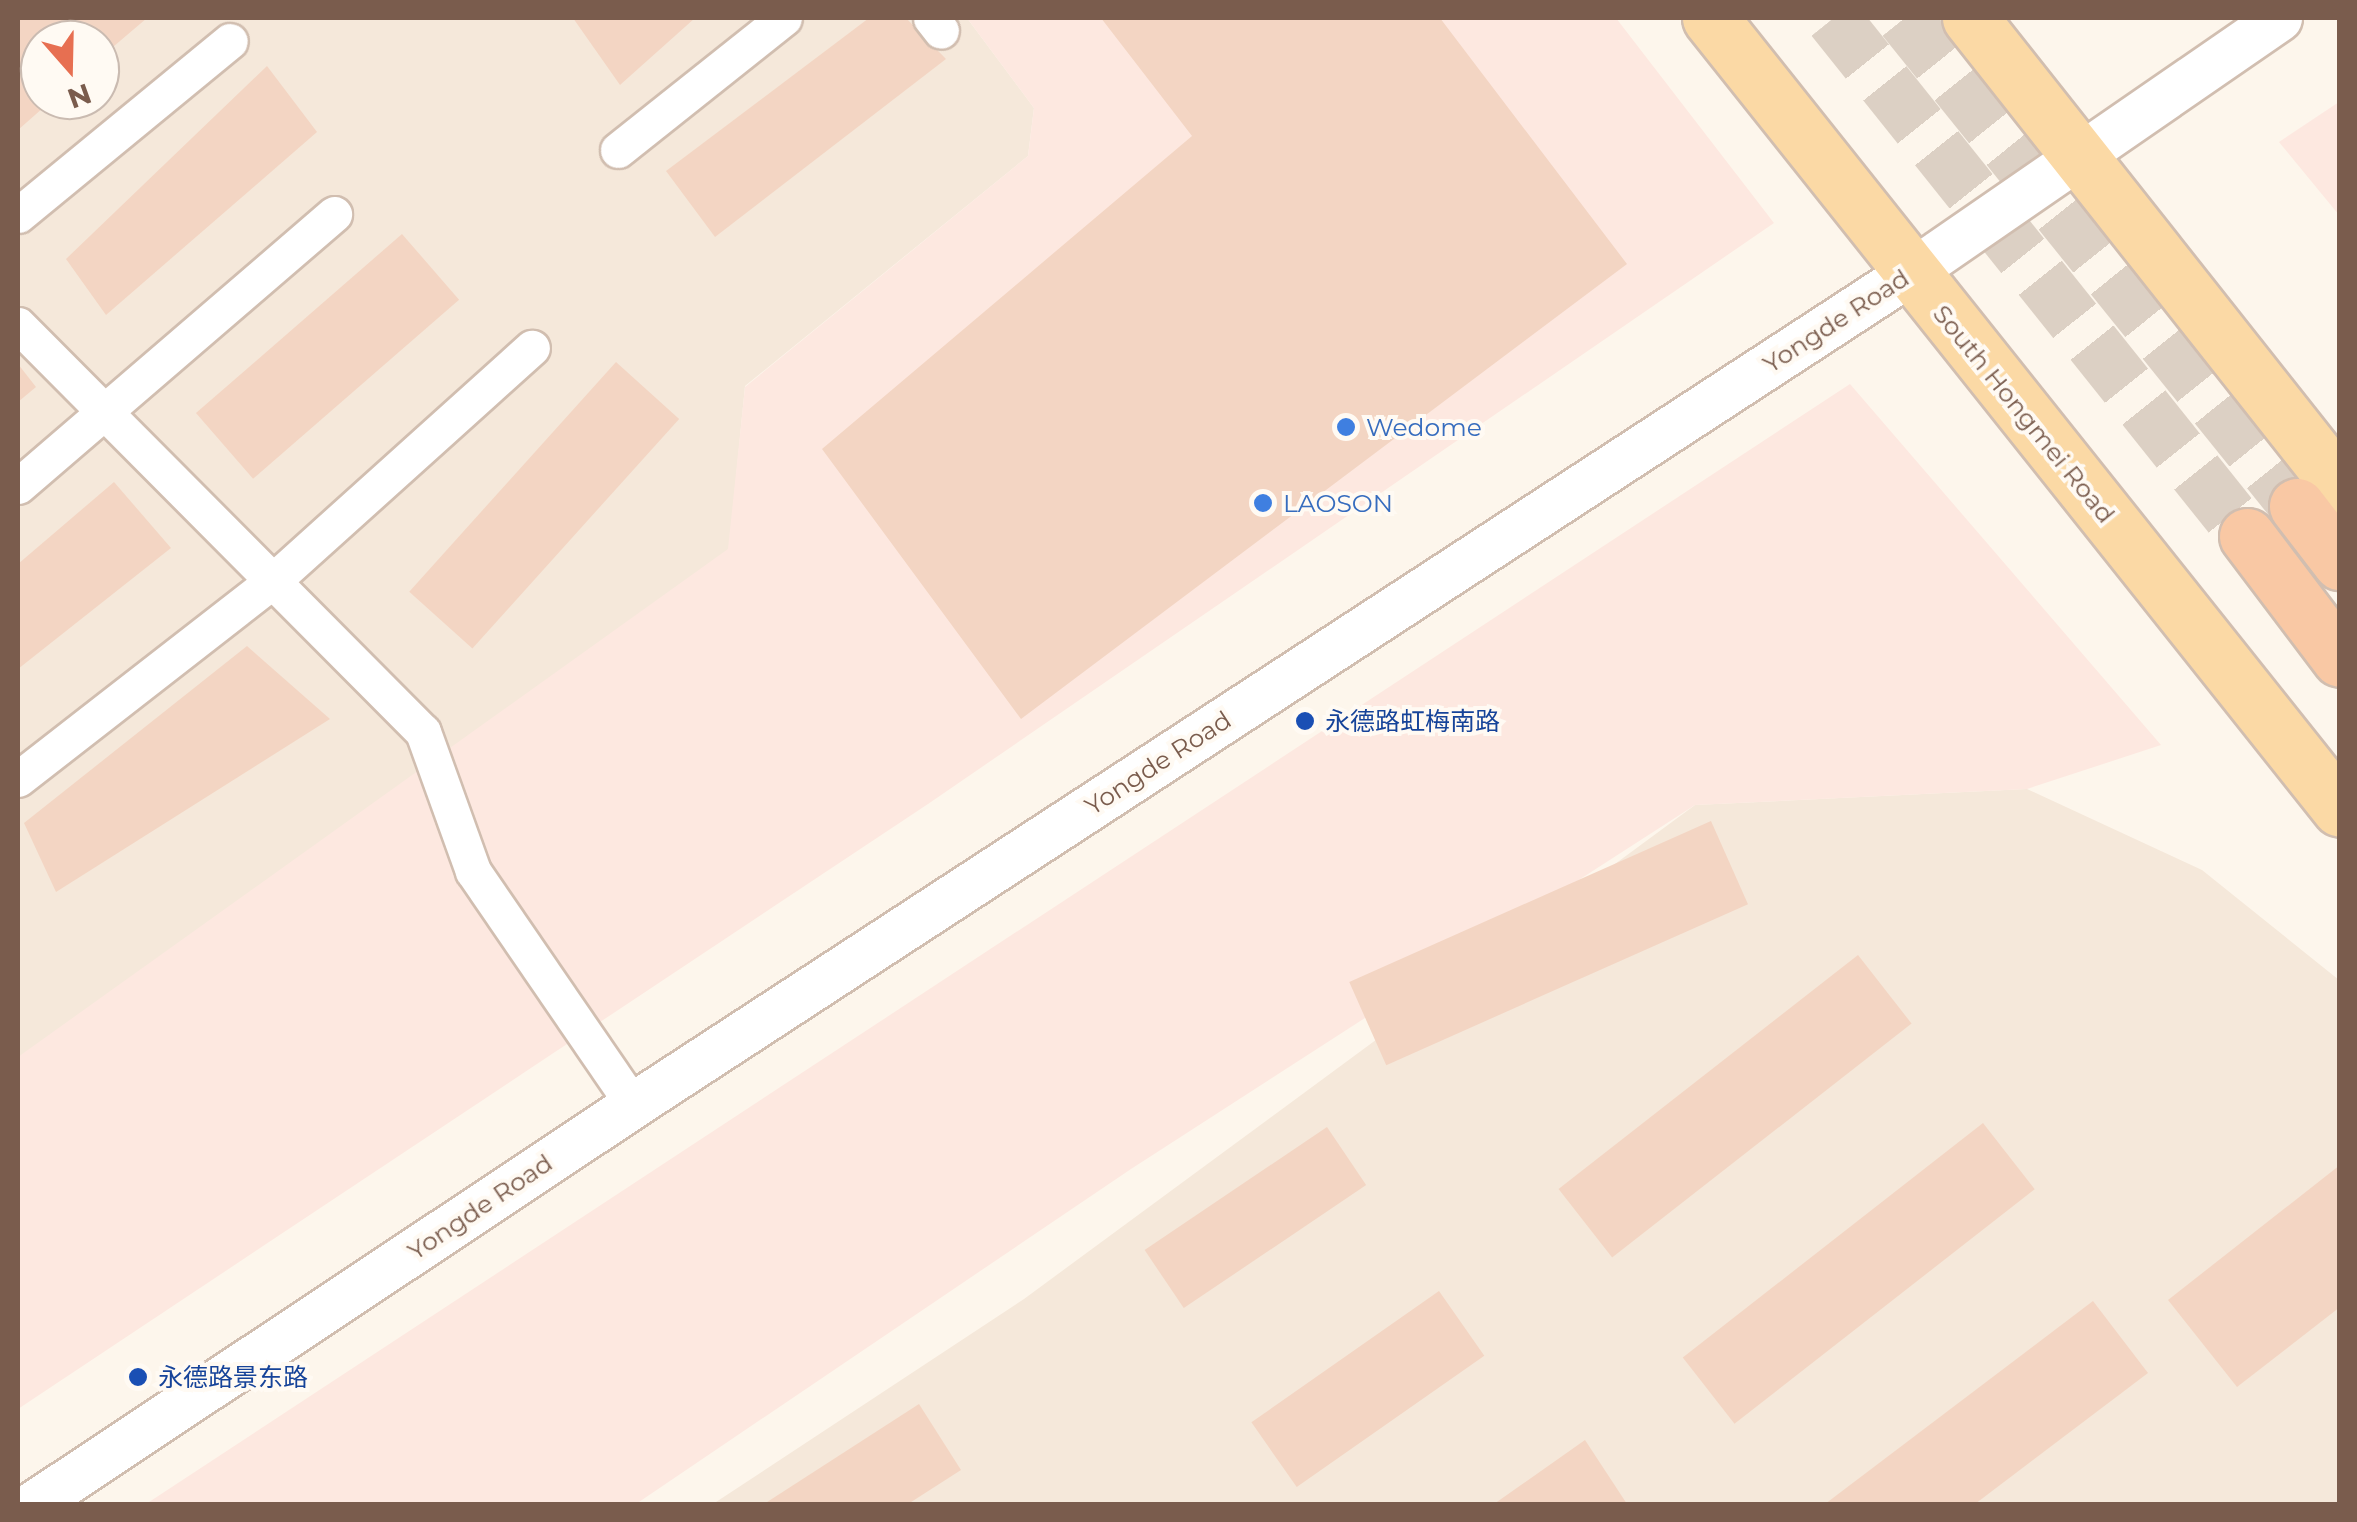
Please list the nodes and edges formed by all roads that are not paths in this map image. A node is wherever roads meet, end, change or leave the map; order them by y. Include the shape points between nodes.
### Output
1 (784, 18) edge
2 (1710, 18) edge
3 (1970, 18) edge
4 (2279, 18) edge
5 (230, 41) dead end
6 (618, 150) dead end
7 (2076, 153) junction
8 (334, 214) dead end
9 (18, 215) edge
10 (1912, 272) junction
11 (18, 325) edge
12 (532, 348) dead end
13 (107, 414) junction
14 (18, 486) edge
15 (2318, 496) edge
16 (2247, 536) tunnel mouth
17 (2340, 562) edge
18 (274, 580) junction
19 (2340, 659) edge
20 (18, 779) edge
21 (2340, 809) edge
22 (633, 1105) junction
23 (34, 1504) edge

1 - 6 street
2 - 10 main road, South Hongmei Road
3 - 7 main road
4 - 7 street, Yongde Road
5 - 9 street
7 - 10 street, Yongde Road
7 - 15 main road
8 - 13 street
10 - 21 main road, South Hongmei Road
10 - 22 street, Yongde Road
11 - 13 street
12 - 18 street
13 - 14 street
13 - 18 street
15 - 17 highway
16 - 19 highway
18 - 20 street
18 - 22 street via 423,732 474,870
22 - 23 street, Yongde Road

